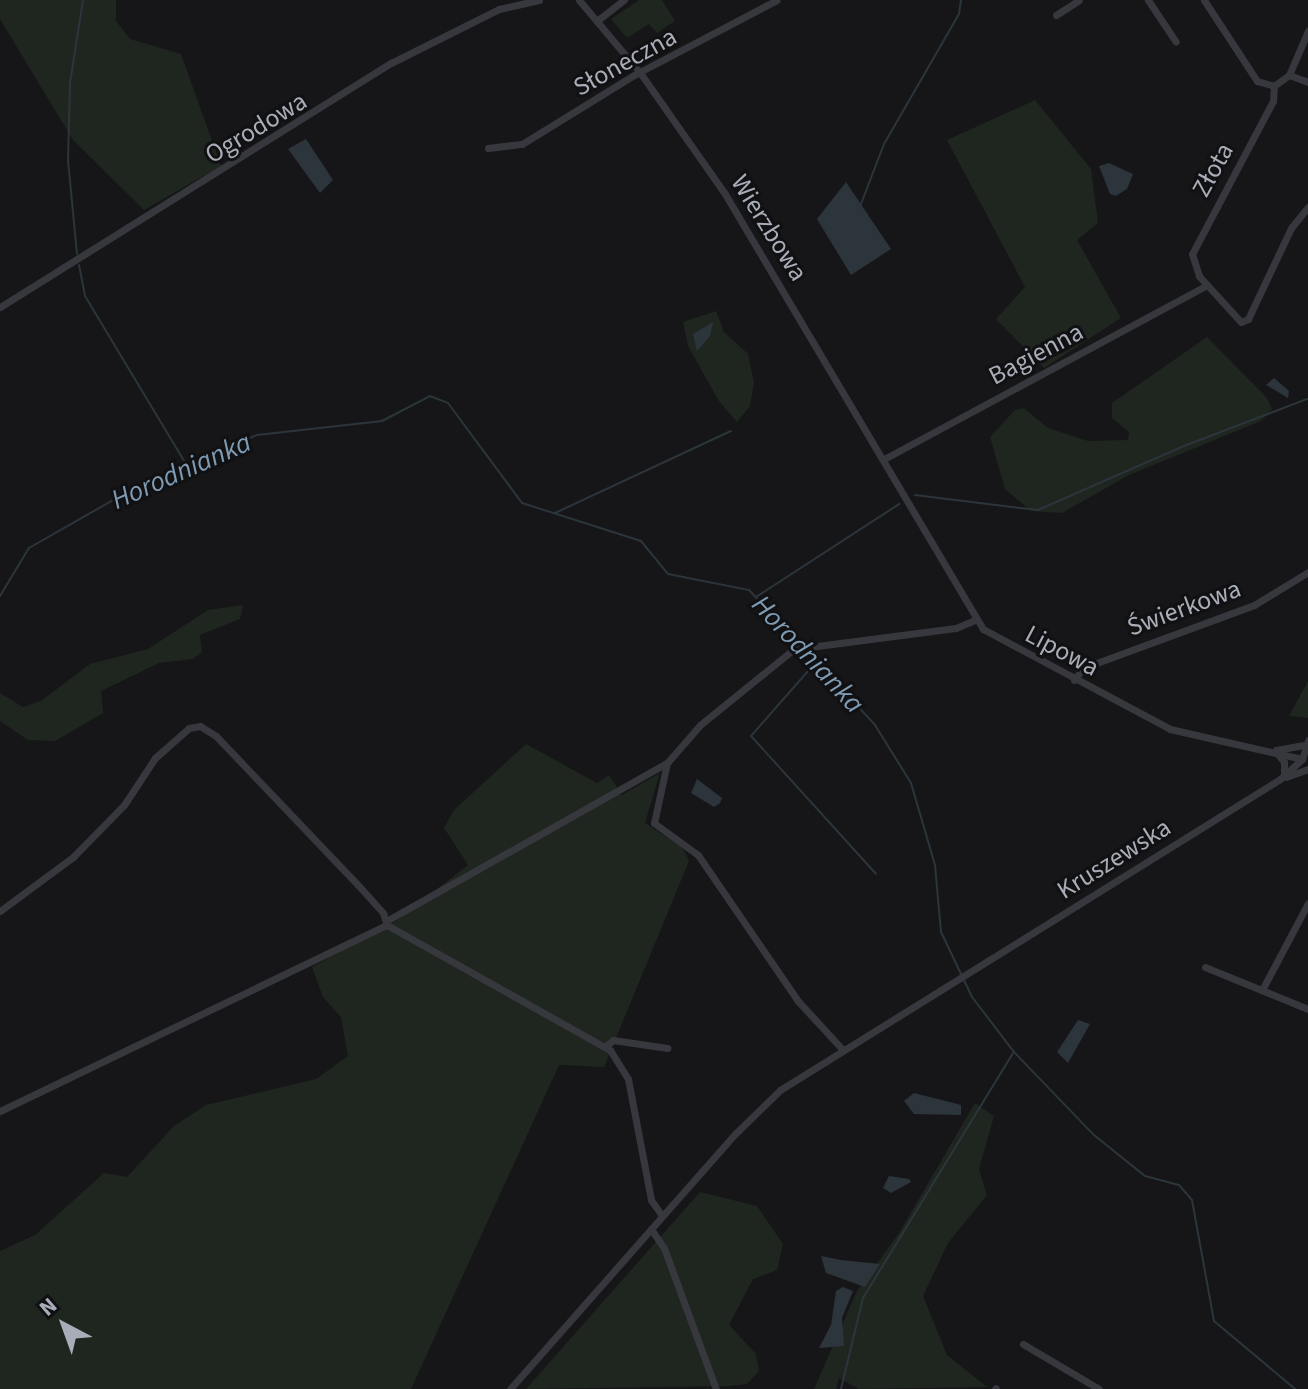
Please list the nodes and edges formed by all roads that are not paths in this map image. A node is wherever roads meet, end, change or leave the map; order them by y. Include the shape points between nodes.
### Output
1 (539, 0) edge
2 (579, 0) edge
3 (624, 0) edge
4 (777, 0) edge
5 (1079, 0) edge
6 (1148, 0) edge
7 (1204, 0) edge
8 (1056, 15) dead end
9 (598, 20) junction
10 (1308, 31) edge
11 (1176, 42) dead end
12 (641, 74) junction
13 (1289, 75) junction
14 (1308, 82) edge
15 (1274, 86) junction
16 (488, 148) dead end
17 (1308, 207) edge
18 (1207, 285) junction
19 (0, 307) edge
20 (884, 459) junction
21 (903, 492) joint
22 (1308, 572) edge
23 (975, 620) junction
24 (1074, 680) junction
25 (1306, 743) edge
26 (1274, 750) junction
27 (1302, 759) junction
28 (667, 763) junction
29 (1308, 769) edge
30 (1282, 778) junction
31 (1308, 903) edge
32 (0, 911) edge
33 (388, 922) junction
34 (1205, 967) dead end
35 (1262, 990) junction
36 (1308, 1009) edge
37 (606, 1046) junction
38 (667, 1048) dead end
39 (843, 1050) junction
40 (0, 1111) edge
41 (662, 1216) junction
42 (651, 1229) junction
43 (1023, 1344) dead end
44 (510, 1389) edge
45 (716, 1389) edge
46 (1099, 1389) edge

1 - 19 street, Ogrodowa via 499,9 391,63
2 - 9 street, Wierzbowa
3 - 9 street
4 - 12 street, Słoneczna
5 - 8 street
6 - 11 street
7 - 15 street via 1257,81
9 - 12 street, Wierzbowa
10 - 13 street
12 - 16 street, Słoneczna via 522,144
12 - 20 street, Wierzbowa via 733,207
13 - 14 street
13 - 15 street
15 - 18 street, Złota via 1273,101 1195,245 1193,266
17 - 18 street, Złota via 1291,228 1248,319 1241,322
18 - 20 street, Bagienna
20 - 21 street, Wierzbowa
21 - 23 street, Lipowa
22 - 24 street, Świerkowa via 1254,605 1083,668
23 - 24 street, Lipowa via 1010,647
23 - 28 street via 956,628 801,647 700,725
24 - 26 street, Lipowa via 1189,736
25 - 26 street, Lipowa
25 - 27 street
26 - 27 street, Lipowa
26 - 30 street via 1284,762
27 - 29 street, Kruszewska
27 - 30 street, Kruszewska
28 - 33 street
28 - 39 street via 654,823 698,855 798,1001
29 - 30 street, Kruszewska
30 - 39 street, Kruszewska
31 - 35 street
32 - 33 street via 73,857 124,805 155,758 189,728 200,726 216,736
33 - 37 street
33 - 40 street
34 - 35 street
35 - 36 street
37 - 38 street via 613,1040
37 - 41 street via 628,1079 651,1200
39 - 41 street, Kruszewska via 752,1115
41 - 42 street, Kruszewska
42 - 44 street, Kruszewska
42 - 45 street via 664,1248
43 - 46 street

